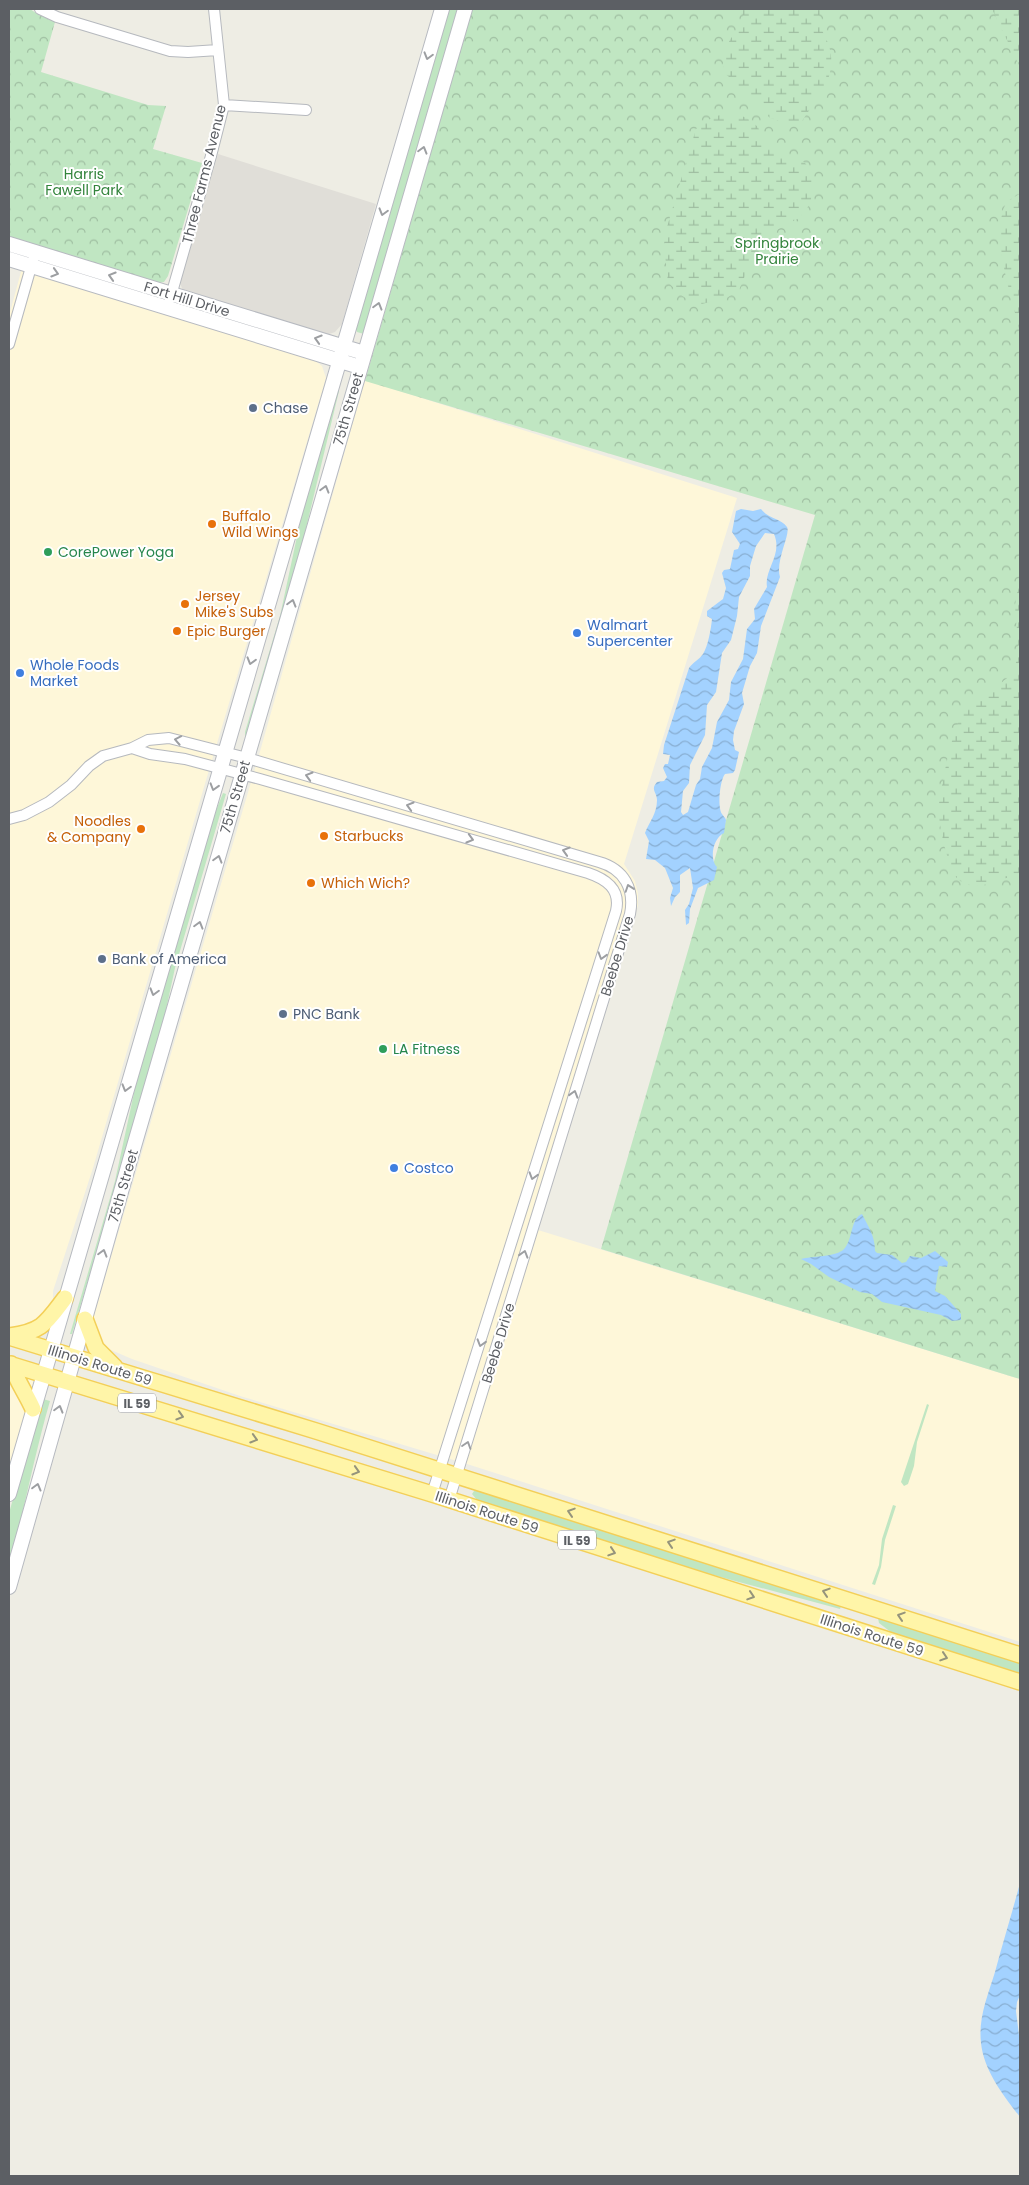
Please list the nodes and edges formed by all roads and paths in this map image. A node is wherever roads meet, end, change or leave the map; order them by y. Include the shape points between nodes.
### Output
1 (40, 9) edge
2 (214, 9) edge
3 (442, 9) edge
4 (464, 9) edge
5 (218, 50) junction
6 (224, 105) junction
7 (306, 110) dead end
8 (9, 244) edge
9 (9, 259) edge
10 (34, 259) junction
11 (169, 301) junction
12 (9, 344) edge
13 (344, 347) junction
14 (364, 353) junction
15 (340, 361) junction
16 (360, 367) junction
17 (132, 748) junction
18 (224, 752) junction
19 (247, 758) junction
20 (220, 768) junction
21 (242, 774) junction
22 (9, 819) edge
23 (65, 1298) junction
24 (85, 1319) junction
25 (9, 1336) edge
26 (51, 1350) junction
27 (74, 1357) junction
28 (10, 1364) edge
29 (118, 1370) junction
30 (44, 1374) junction
31 (66, 1382) junction
32 (33, 1409) junction
33 (440, 1470) junction
34 (457, 1475) junction
35 (9, 1494) edge
36 (432, 1494) junction
37 (449, 1500) junction
38 (9, 1587) edge
39 (1020, 1655) edge
40 (1020, 1682) edge

1 - 5 street via 170,51
2 - 5 street, Three Farms Avenue
3 -> 13 main road, 75th Street
14 -> 4 main road, 75th Street
5 - 6 street, Three Farms Avenue
6 - 7 street
6 - 11 street, Three Farms Avenue
8 - 10 main road, Fort Hill Drive
9 - 10 main road, Fort Hill Drive
10 - 11 main road, Fort Hill Drive
10 - 12 street
13 -> 11 main road, Fort Hill Drive
11 - 15 main road, Fort Hill Drive
13 - 14 main road, Fort Hill Drive
13 - 15 main road, 75th Street
14 - 16 main road, 75th Street
15 - 16 main road, Fort Hill Drive
15 -> 18 main road, 75th Street
19 -> 16 main road, 75th Street
18 -> 17 street, Beebe Drive via 169,738 148,740
17 - 20 street, Beebe Drive
17 - 22 street, Beebe Drive via 103,756 49,802
18 - 19 street, Beebe Drive
18 - 20 main road, 75th Street
19 - 21 main road, 75th Street
34 -> 19 street, Beebe Drive via 630,914 630,890 620,873 604,863
20 - 21 street, Beebe Drive
20 -> 23 main road, 75th Street
24 -> 21 main road, 75th Street
21 -> 33 street, Beebe Drive via 600,877 611,885 617,898 616,911
23 - 25 main road via 44,1325 28,1333
23 - 26 main road, 75th Street
24 - 27 main road, 75th Street
24 - 29 main road via 96,1348
25 - 26 main road, Illinois Route 59 / IL 59
26 - 27 main road, Illinois Route 59 / IL 59
26 - 30 main road, 75th Street
27 - 29 main road, Illinois Route 59 / IL 59
27 - 31 main road, 75th Street
28 - 30 main road, Illinois Route 59 / IL 59
28 - 32 main road
29 - 33 main road, Illinois Route 59 / IL 59
30 - 31 main road, Illinois Route 59 / IL 59
30 - 32 main road, 75th Street
31 -> 36 main road, Illinois Route 59 / IL 59
38 -> 31 main road, 75th Street
32 - 35 main road, 75th Street
33 - 34 main road, Illinois Route 59 / IL 59
33 - 36 street, Beebe Drive
34 - 37 street, Beebe Drive
39 -> 34 main road, Illinois Route 59 / IL 59
36 - 37 main road, Illinois Route 59 / IL 59
37 -> 40 main road, Illinois Route 59 / IL 59

